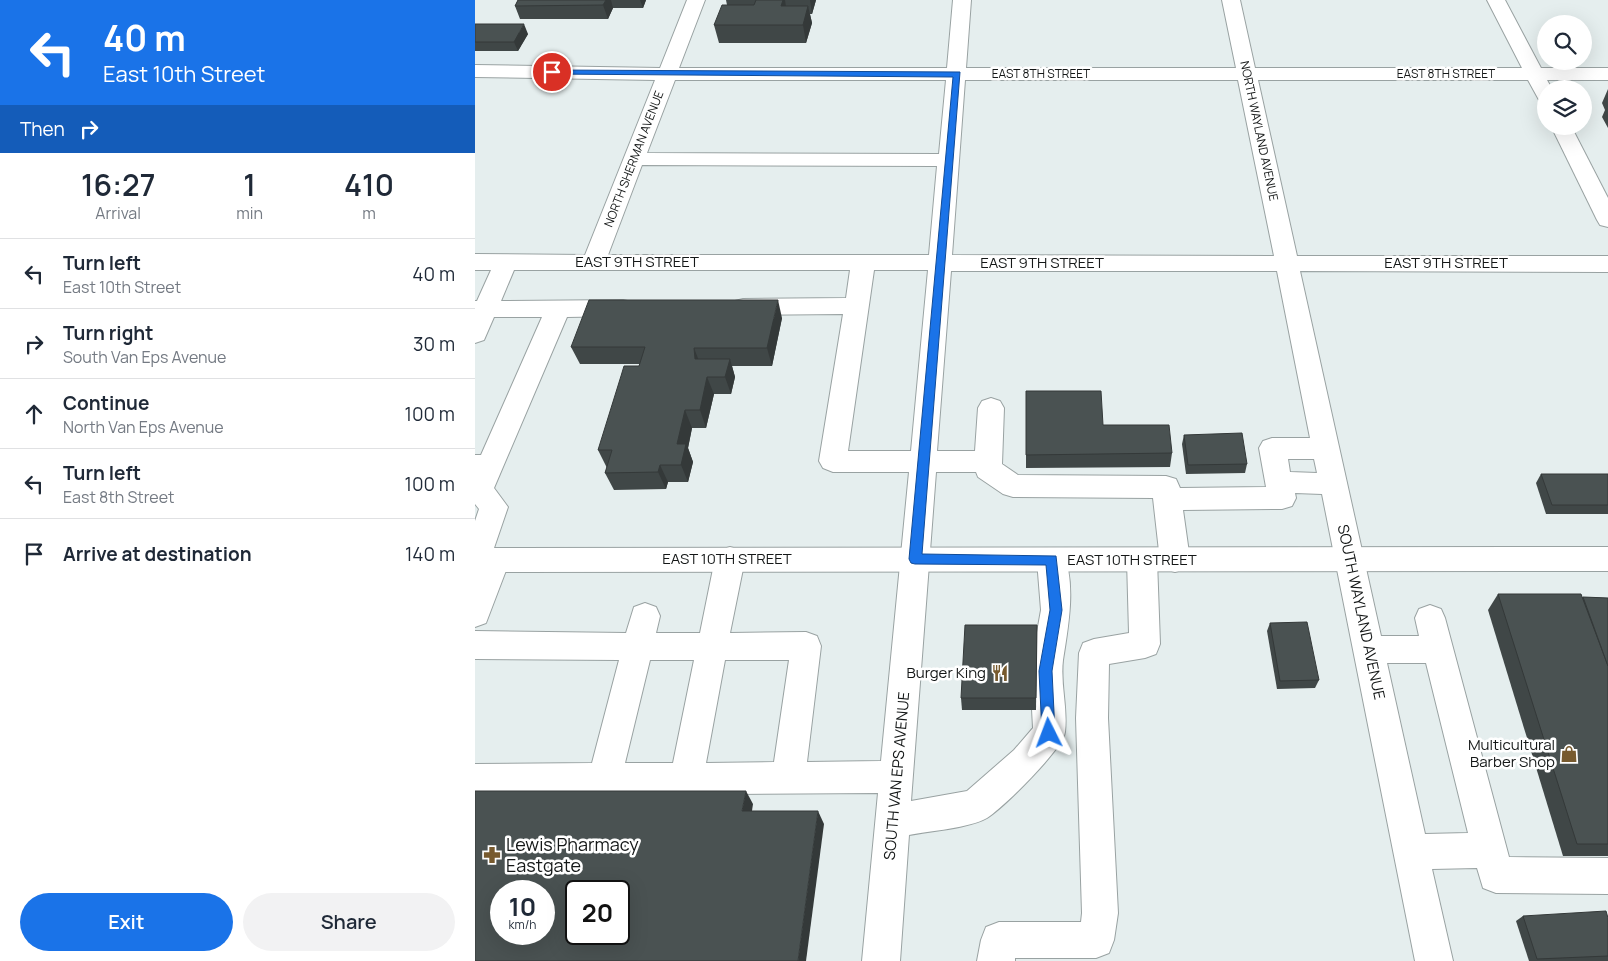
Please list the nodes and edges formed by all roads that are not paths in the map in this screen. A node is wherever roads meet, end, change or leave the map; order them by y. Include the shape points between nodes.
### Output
1 (696, 0) edge
2 (963, 0) edge
3 (1231, 0) edge
4 (1496, 0) edge
5 (475, 71) edge
6 (668, 74) junction
7 (957, 74) junction
8 (1247, 74) junction
9 (1535, 74) junction
10 (1608, 74) edge
11 (1538, 80) edge
12 (1566, 135) edge
13 (635, 160) junction
14 (950, 160) junction
15 (1608, 220) edge
16 (475, 262) edge
17 (506, 262) junction
18 (594, 262) junction
19 (863, 263) junction
20 (941, 263) junction
21 (1286, 263) junction
22 (1608, 264) edge
23 (857, 306) junction
24 (717, 307) edge
25 (647, 308) edge
26 (481, 309) edge
27 (558, 309) junction
28 (475, 334) edge
29 (991, 408) dead end
30 (1324, 439) junction
31 (924, 462) junction
32 (989, 462) junction
33 (482, 466) edge
34 (1279, 482) junction
35 (1334, 484) junction
36 (1167, 499) junction
37 (730, 559) junction
38 (915, 559) junction
39 (1608, 559) edge
40 (482, 560) edge
41 (1052, 560) junction
42 (1142, 560) junction
43 (1175, 560) junction
44 (1350, 560) junction
45 (475, 614) edge
46 (645, 616) dead end
47 (1430, 618) dead end
48 (475, 645) edge
49 (637, 646) junction
50 (711, 647) junction
51 (1438, 649) junction
52 (1369, 650) junction
53 (897, 776) junction
54 (788, 778) junction
55 (605, 779) junction
56 (686, 779) junction
57 (475, 780) edge
58 (893, 821) junction
59 (1490, 850) junction
60 (1411, 852) junction
61 (1608, 876) edge
62 (881, 961) edge
63 (996, 961) edge
64 (1433, 961) edge

1 - 6 street, NORTH SHERMAN AVENUE
2 - 7 street, SOUTH VAN EPS AVENUE
3 - 8 street, NORTH WAYLAND AVENUE
4 - 9 street
5 - 6 street, EAST 8TH STREET
6 - 7 street, EAST 8TH STREET
6 - 13 street, NORTH SHERMAN AVENUE
7 - 8 street, EAST 8TH STREET
7 - 14 street, SOUTH VAN EPS AVENUE
8 - 9 street, EAST 8TH STREET
8 - 21 street, NORTH WAYLAND AVENUE
9 - 10 street, EAST 8TH STREET
9 - 11 street
12 - 15 street
13 - 14 street
13 - 18 street, NORTH SHERMAN AVENUE
14 - 20 street, SOUTH VAN EPS AVENUE
16 - 17 street, EAST 9TH STREET
17 - 18 street, EAST 9TH STREET
17 - 26 street
18 - 19 street, EAST 9TH STREET
19 - 20 street, EAST 9TH STREET
19 - 23 street
20 - 21 street, EAST 9TH STREET
20 - 31 street, SOUTH VAN EPS AVENUE
21 - 22 street, EAST 9TH STREET
21 - 30 street, SOUTH WAYLAND AVENUE
23 - 24 street
23 - 31 street via 833,461
25 - 27 street
26 - 27 street
26 - 28 street
27 - 33 street
29 - 32 street
30 - 34 street via 1272,448
30 - 35 street, SOUTH WAYLAND AVENUE
31 - 32 street
31 - 38 street, SOUTH VAN EPS AVENUE
32 - 36 street via 988,469 1013,486 1166,488
33 - 40 street via 479,490 494,507
34 - 35 street
34 - 36 street via 1282,498
35 - 44 street, SOUTH WAYLAND AVENUE
36 - 43 street
37 - 38 street, EAST 10TH STREET
37 - 40 street, EAST 10TH STREET
37 - 50 street
38 - 41 street, EAST 10TH STREET
38 - 53 street, SOUTH VAN EPS AVENUE
39 - 44 street, EAST 10TH STREET
40 - 45 street
41 - 42 street, EAST 10TH STREET
41 - 58 street via 1056,610 1046,671 1049,733 1026,761 975,806
42 - 43 street, EAST 10TH STREET
42 - 63 street via 1145,644 1095,653 1092,718 1100,913 1096,940 999,940
43 - 44 street, EAST 10TH STREET
44 - 52 street, SOUTH WAYLAND AVENUE
46 - 49 street
47 - 51 street
48 - 49 street
49 - 50 street
49 - 55 street
50 - 54 street via 806,646
50 - 56 street
51 - 52 street
51 - 59 street
52 - 60 street, SOUTH WAYLAND AVENUE
53 - 54 street
53 - 58 street, SOUTH VAN EPS AVENUE
54 - 56 street
55 - 56 street
55 - 57 street
58 - 62 street, SOUTH VAN EPS AVENUE
59 - 60 street
59 - 61 street via 1496,875
60 - 64 street, SOUTH WAYLAND AVENUE

